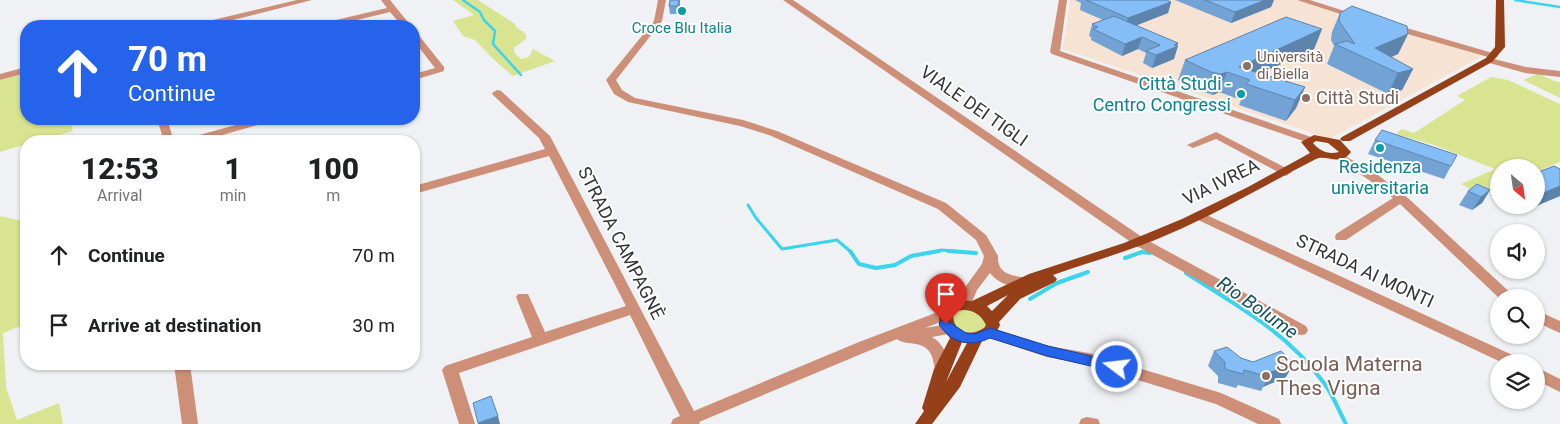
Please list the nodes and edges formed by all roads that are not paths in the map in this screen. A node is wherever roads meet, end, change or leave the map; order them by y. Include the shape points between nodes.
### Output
1 (308, 0) edge
2 (385, 0) edge
3 (662, 0) edge
4 (787, 0) edge
5 (1062, 0) edge
6 (1301, 0) edge
7 (1500, 0) edge
8 (392, 9) junction
9 (224, 20) edge
10 (347, 20) edge
11 (402, 20) edge
12 (420, 42) edge
13 (1491, 58) junction
14 (20, 72) edge
15 (1560, 74) edge
16 (420, 75) edge
17 (0, 77) edge
18 (497, 93) dead end
19 (246, 125) edge
20 (211, 135) edge
21 (1310, 140) junction
22 (1342, 144) junction
23 (1193, 145) dead end
24 (552, 151) junction
25 (1318, 153) junction
26 (1286, 172) junction
27 (420, 188) edge
28 (1400, 199) junction
29 (1200, 216) junction
30 (1341, 237) dead end
31 (1140, 242) junction
32 (990, 258) junction
33 (1079, 263) junction
34 (1025, 282) junction
35 (1496, 289) edge
36 (523, 297) dead end
37 (969, 306) junction
38 (634, 308) junction
39 (946, 314) junction
40 (1545, 320) edge
41 (1560, 328) edge
42 (986, 330) junction
43 (1301, 330) dead end
44 (953, 332) junction
45 (902, 337) junction
46 (541, 340) junction
47 (864, 346) junction
48 (1497, 354) edge
49 (942, 369) junction
50 (183, 370) edge
51 (1545, 378) edge
52 (1560, 386) edge
53 (1238, 406) junction
54 (924, 421) edge
55 (687, 422) edge
56 (190, 424) edge
57 (467, 424) edge
58 (1087, 424) edge
59 (1092, 424) edge
60 (1264, 424) edge
61 (1273, 424) edge

1 - 9 street
2 - 8 street
3 - 32 street via 658,21 611,80 618,92 632,100 743,123 773,133 942,206 968,224 981,238
4 - 31 street, VIALE DEI TIGLI
5 - 21 street via 1055,52
6 - 13 street
7 - 13 main road via 1500,47
8 - 10 street
8 - 11 street
12 - 16 street via 442,69
13 - 15 street via 1525,70
13 - 22 main road
14 - 17 street
18 - 24 street, STRADA CAMPAGNÈ via 544,136
19 - 20 street
21 - 22 main road via 1325,139
21 - 25 main road via 1307,144
22 - 25 main road via 1330,157
22 - 28 street via 1374,178
23 - 26 street via 1216,135
24 - 27 street
24 - 38 street, STRADA CAMPAGNÈ
25 - 26 main road, VIA IVREA
26 - 29 main road, VIA IVREA
28 - 30 street
28 - 35 street via 1442,235
29 - 31 main road, VIA IVREA
29 - 48 street, STRADA AI MONTI
31 - 33 main road, VIA IVREA
31 - 43 street
32 - 34 street via 1001,278
32 - 37 street via 989,265 971,289
33 - 34 main road, VIA IVREA
33 - 42 main road, VIA IVREA via 1015,296
34 - 37 main road, VIA IVREA
36 - 46 street
37 - 39 main road, VIA IVREA via 953,307
37 - 42 main road via 982,310
38 - 46 street
38 - 55 street, STRADA CAMPAGNÈ
39 - 44 main road via 946,324
39 - 47 street
40 - 41 street
42 - 44 main road
42 - 53 street via 1047,351 1131,371
42 - 54 main road, VIA IVREA via 954,384
44 - 45 street
44 - 49 main road, VIA IVREA
45 - 47 street
45 - 49 street via 925,339 933,344 940,353
46 - 57 street via 450,370
47 - 55 street
49 - 54 main road, VIA IVREA
50 - 56 street
51 - 52 street
53 - 60 street
53 - 61 street
58 - 59 street

